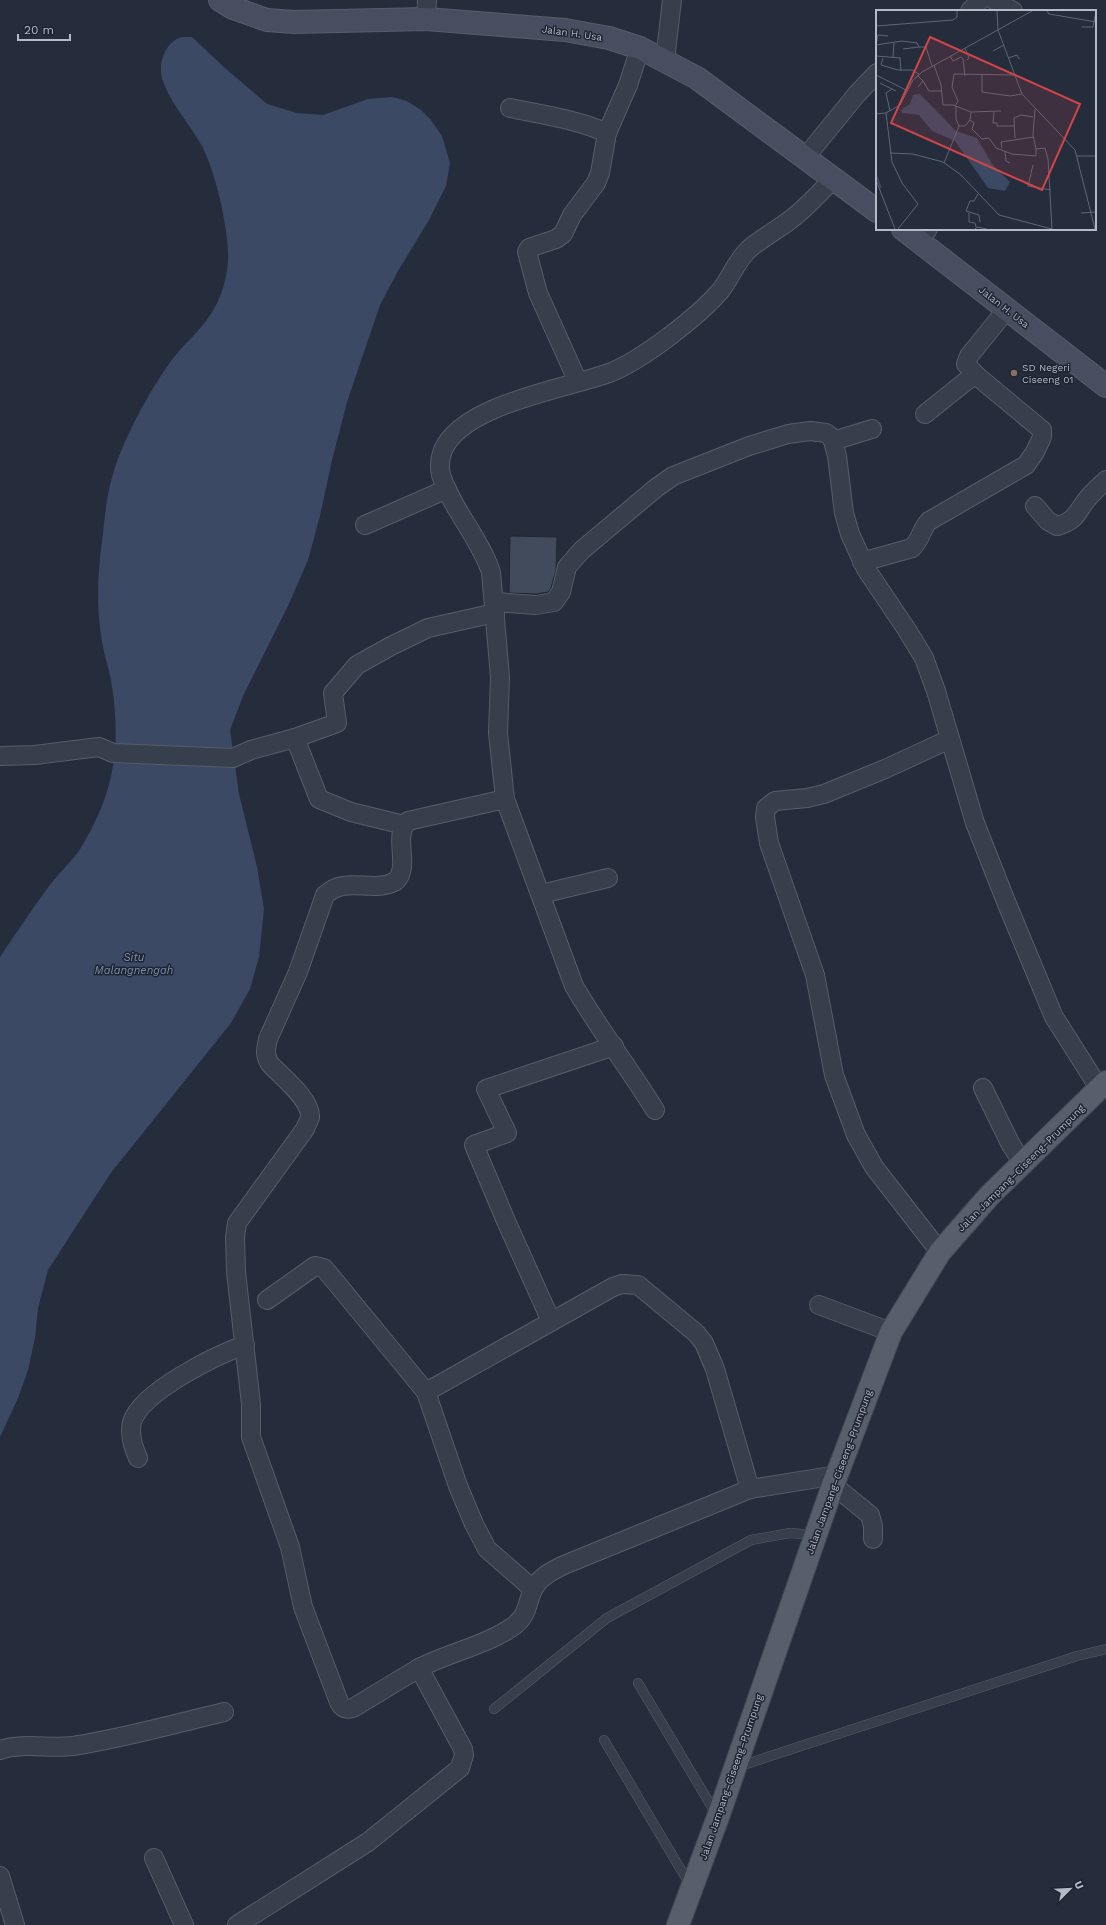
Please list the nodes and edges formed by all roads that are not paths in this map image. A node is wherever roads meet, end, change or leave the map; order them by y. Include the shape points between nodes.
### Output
1 (220, 0) edge
2 (672, 0) edge
3 (980, 0) edge
4 (994, 0) edge
5 (426, 10) edge
6 (971, 10) edge
7 (1011, 10) edge
8 (640, 48) junction
9 (664, 60) junction
10 (876, 74) edge
11 (510, 108) dead end
12 (607, 133) junction
13 (804, 159) junction
14 (833, 179) junction
15 (876, 210) edge
16 (916, 233) edge
17 (1007, 309) junction
18 (975, 374) junction
19 (578, 382) junction
20 (1106, 386) edge
21 (925, 414) dead end
22 (872, 429) dead end
23 (833, 441) junction
24 (1106, 480) edge
25 (447, 489) junction
26 (1035, 506) dead end
27 (366, 525) dead end
28 (862, 562) junction
29 (495, 607) junction
30 (295, 738) junction
31 (950, 739) junction
32 (0, 756) edge
33 (505, 799) junction
34 (404, 825) junction
35 (608, 878) dead end
36 (541, 894) junction
37 (614, 1046) junction
38 (1102, 1085) edge
39 (983, 1088) dead end
40 (655, 1110) dead end
41 (1023, 1163) junction
42 (940, 1252) junction
43 (267, 1300) dead end
44 (819, 1305) dead end
45 (551, 1321) junction
46 (891, 1332) junction
47 (245, 1345) junction
48 (426, 1392) junction
49 (138, 1458) dead end
50 (835, 1480) junction
51 (750, 1488) junction
52 (816, 1535) junction
53 (873, 1539) dead end
54 (533, 1589) junction
55 (1106, 1649) edge
56 (419, 1668) junction
57 (638, 1683) dead end
58 (494, 1709) dead end
59 (224, 1712) dead end
60 (604, 1740) dead end
61 (0, 1750) edge
62 (733, 1768) junction
63 (718, 1817) junction
64 (154, 1858) dead end
65 (0, 1876) edge
66 (692, 1888) junction
67 (15, 1925) edge
68 (184, 1925) edge
69 (236, 1925) edge
70 (678, 1925) edge

1 - 5 street, Jalan H. Usa via 233,8 267,20 294,22
2 - 9 street
3 - 6 street
4 - 7 street
5 - 8 street, Jalan H. Usa via 565,30 609,38
8 - 9 street, Jalan H. Usa
8 - 12 street via 628,85
9 - 13 street, Jalan H. Usa via 697,78
10 - 13 street
11 - 12 street via 563,118
12 - 19 street via 596,182 572,215 563,234 530,248 527,252 538,293
13 - 14 street, Jalan H. Usa
14 - 15 street, Jalan H. Usa
14 - 19 street via 791,220 750,249 713,299 672,333 627,364 609,373
16 - 17 street, Jalan H. Usa
17 - 18 street via 967,360 968,368
17 - 20 street, Jalan H. Usa
18 - 21 street
18 - 28 street via 1042,430 1042,437 1031,460 1012,474 929,521 918,543 912,548
19 - 25 street via 496,408 458,432 443,450 440,462
22 - 23 street
23 - 28 street via 844,513
23 - 29 street via 826,433 818,431 788,434 749,446 674,476 656,488 578,554 567,567 561,592 554,602
24 - 26 street via 1068,523 1057,526
25 - 27 street
25 - 29 street via 486,556 491,572
28 - 31 street via 924,658
29 - 30 street via 428,628 357,665 333,693 337,723
29 - 33 street via 500,677 498,734
30 - 32 street via 251,750 233,758 113,753 99,747 35,755
30 - 34 street via 319,799 351,812
31 - 38 street via 976,823 1054,1017
31 - 42 street via 824,794 775,801 766,808 765,817 769,843 815,974 834,1075 856,1135 874,1167
33 - 34 street via 408,821
33 - 36 street
34 - 47 street via 402,870 396,882 380,887 333,887 325,895 298,972 268,1039 266,1059 302,1096 310,1117 305,1129 238,1223 235,1237 236,1272
35 - 36 street
36 - 37 street via 574,986 588,1011
37 - 40 street
37 - 45 street via 486,1089 507,1133 474,1146
38 - 41 main road, Jalan Jampang–Ciseeng–Prumpung
39 - 41 street via 1011,1146
41 - 42 main road, Jalan Jampang–Ciseeng–Prumpung
42 - 46 main road, Jalan Jampang–Ciseeng–Prumpung
43 - 48 street via 315,1266 324,1268
44 - 46 street
45 - 48 street
45 - 51 street via 622,1284 638,1285 646,1291 696,1333 704,1343 715,1369
46 - 50 main road, Jalan Jampang–Ciseeng–Prumpung
47 - 49 street via 220,1354 172,1382 139,1410 132,1422 131,1436
47 - 56 street via 254,1450 290,1547 303,1607 341,1707 353,1708
48 - 54 street via 458,1486 487,1549
50 - 51 street
50 - 52 main road, Jalan Jampang–Ciseeng–Prumpung
50 - 53 street via 870,1515
51 - 54 street via 564,1565 542,1578
52 - 58 lane via 790,1532 751,1540 607,1618
52 - 62 main road, Jalan Jampang–Ciseeng–Prumpung
54 - 56 street via 526,1613 514,1626
55 - 62 lane
56 - 69 street via 462,1749 464,1755 460,1768 368,1842
57 - 63 lane
59 - 61 street via 71,1746 24,1746
60 - 66 lane
62 - 63 main road, Jalan Jampang–Ciseeng–Prumpung
63 - 66 main road, Jalan Jampang–Ciseeng–Prumpung
64 - 68 street
65 - 67 street
66 - 70 main road, Jalan Jampang–Ciseeng–Prumpung

